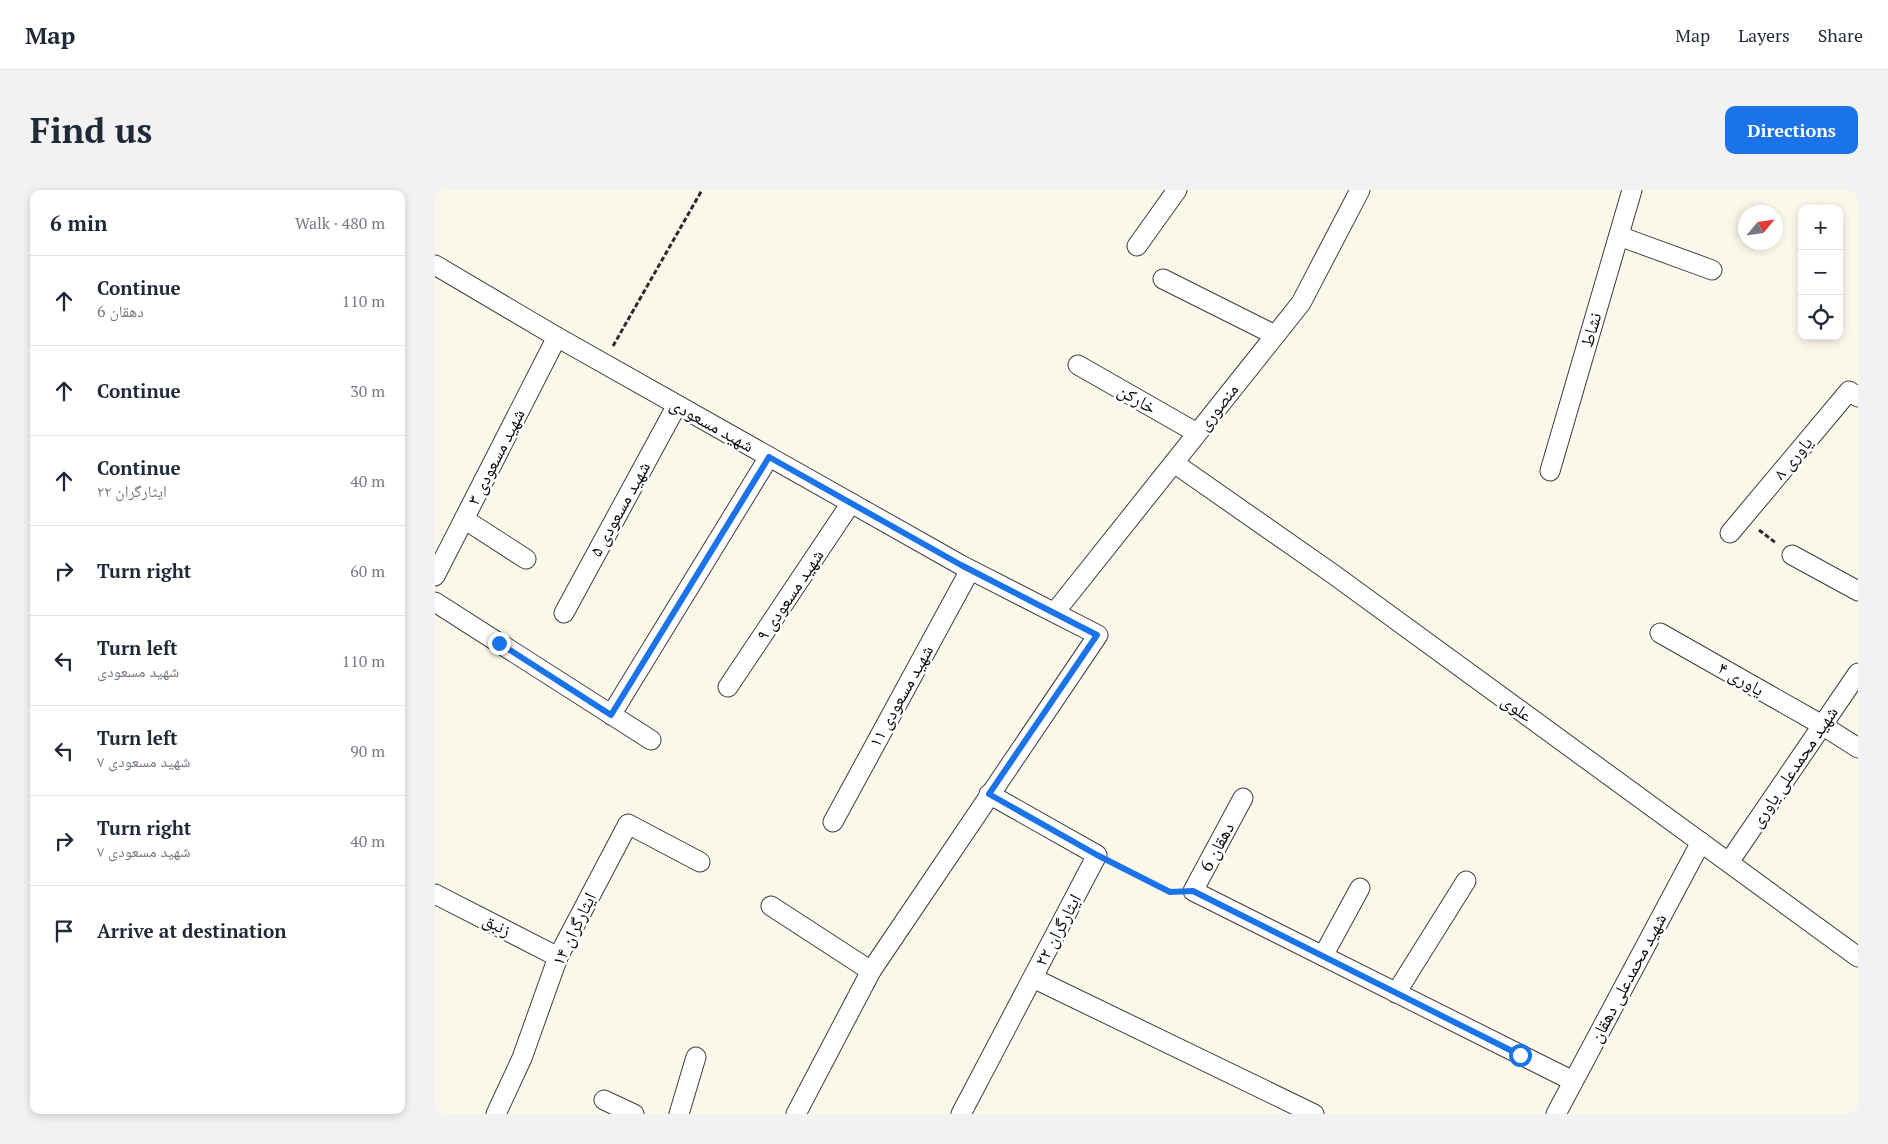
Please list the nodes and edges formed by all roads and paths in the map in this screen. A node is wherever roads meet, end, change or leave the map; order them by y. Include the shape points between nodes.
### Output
1 (702, 190) edge
2 (1177, 190) edge
3 (1632, 190) edge
4 (1357, 191) edge
5 (1619, 236) junction
6 (1137, 246) dead end
7 (435, 265) edge
8 (1712, 270) dead end
9 (1163, 280) dead end
10 (1275, 335) junction
11 (557, 337) junction
12 (603, 364) junction
13 (1078, 365) dead end
14 (1858, 397) edge
15 (677, 405) junction
16 (1197, 433) junction
17 (769, 457) junction
18 (1174, 463) junction
19 (1550, 471) dead end
20 (851, 503) junction
21 (1743, 518) junction
22 (464, 519) junction
23 (1730, 533) dead end
24 (1792, 555) joint
25 (526, 559) dead end
26 (970, 570) junction
27 (435, 576) edge
28 (1858, 591) edge
29 (435, 602) edge
30 (1055, 612) junction
31 (564, 613) dead end
32 (1660, 633) dead end
33 (1858, 673) edge
34 (728, 687) dead end
35 (611, 715) junction
36 (1822, 725) junction
37 (651, 740) dead end
38 (1858, 748) edge
39 (989, 794) junction
40 (1243, 798) dead end
41 (833, 822) dead end
42 (1701, 842) junction
43 (1097, 855) junction
44 (700, 862) dead end
45 (1729, 862) junction
46 (1466, 881) dead end
47 (1360, 888) dead end
48 (1193, 891) junction
49 (435, 894) edge
50 (771, 906) dead end
51 (1323, 956) junction
52 (558, 957) junction
53 (1858, 957) edge
54 (871, 971) junction
55 (1033, 978) junction
56 (1396, 993) junction
57 (696, 1057) dead end
58 (1573, 1081) junction
59 (604, 1100) dead end
60 (496, 1114) edge
61 (635, 1114) edge
62 (679, 1114) edge
63 (796, 1114) edge
64 (961, 1114) edge
65 (1314, 1114) edge
66 (1556, 1114) edge

1 - 12 path
2 - 6 street
3 - 5 street, نشاط
4 - 10 street, منصوری via 1301,302
5 - 8 street
5 - 19 street, نشاط
7 - 11 street, شهید مسعودی
9 - 10 street
10 - 16 street, منصوری
11 - 12 street, شهید مسعودی
11 - 22 street, شهید مسعودی ۳
12 - 15 street, شهید مسعودی
13 - 16 street, خارکن
14 - 21 street, یاوری ۸ via 1849,391
15 - 17 street, شهید مسعودی
15 - 31 street, شهید مسعودی ۵
16 - 18 street, منصوری
17 - 20 street, شهید مسعودی
17 - 35 street
18 - 30 street, منصوری
18 - 42 street, علوی via 1333,574
20 - 26 street, شهید مسعودی
20 - 34 street, شهید مسعودی ۹
21 - 23 street, یاوری ۸
21 - 24 path
22 - 25 street
22 - 27 street, شهید مسعودی ۳
24 - 28 street
26 - 30 street, شهید مسعودی
26 - 41 street, شهید مسعودی ۱۱
29 - 35 street
30 - 39 street, شهید مسعودی via 1097,635
32 - 36 street, یاوری ۴
33 - 36 street, شهید محمدعلی یاوری
35 - 37 street
36 - 38 street, یاوری ۴
36 - 45 street, شهید محمدعلی یاوری
39 - 43 street
39 - 54 street
40 - 48 street, دهقان 6
42 - 45 street, علوی
42 - 58 street, شهید محمدعلی دهقان
43 - 48 path via 1170,892
43 - 55 street, ایثارگران ۲۲
44 - 52 street, ایثارگران ۱۴ via 628,824
45 - 53 street, علوی
46 - 56 street
47 - 51 street
48 - 51 street, دهقان 6
49 - 52 street, زنبق
50 - 54 street
51 - 56 street, دهقان 6
52 - 60 street, ایثارگران ۱۴ via 522,1058
54 - 63 street
55 - 64 street, ایثارگران ۲۲
55 - 65 street
56 - 58 street, دهقان 6
57 - 62 street
58 - 66 street, شهید محمدعلی دهقان
59 - 61 street

